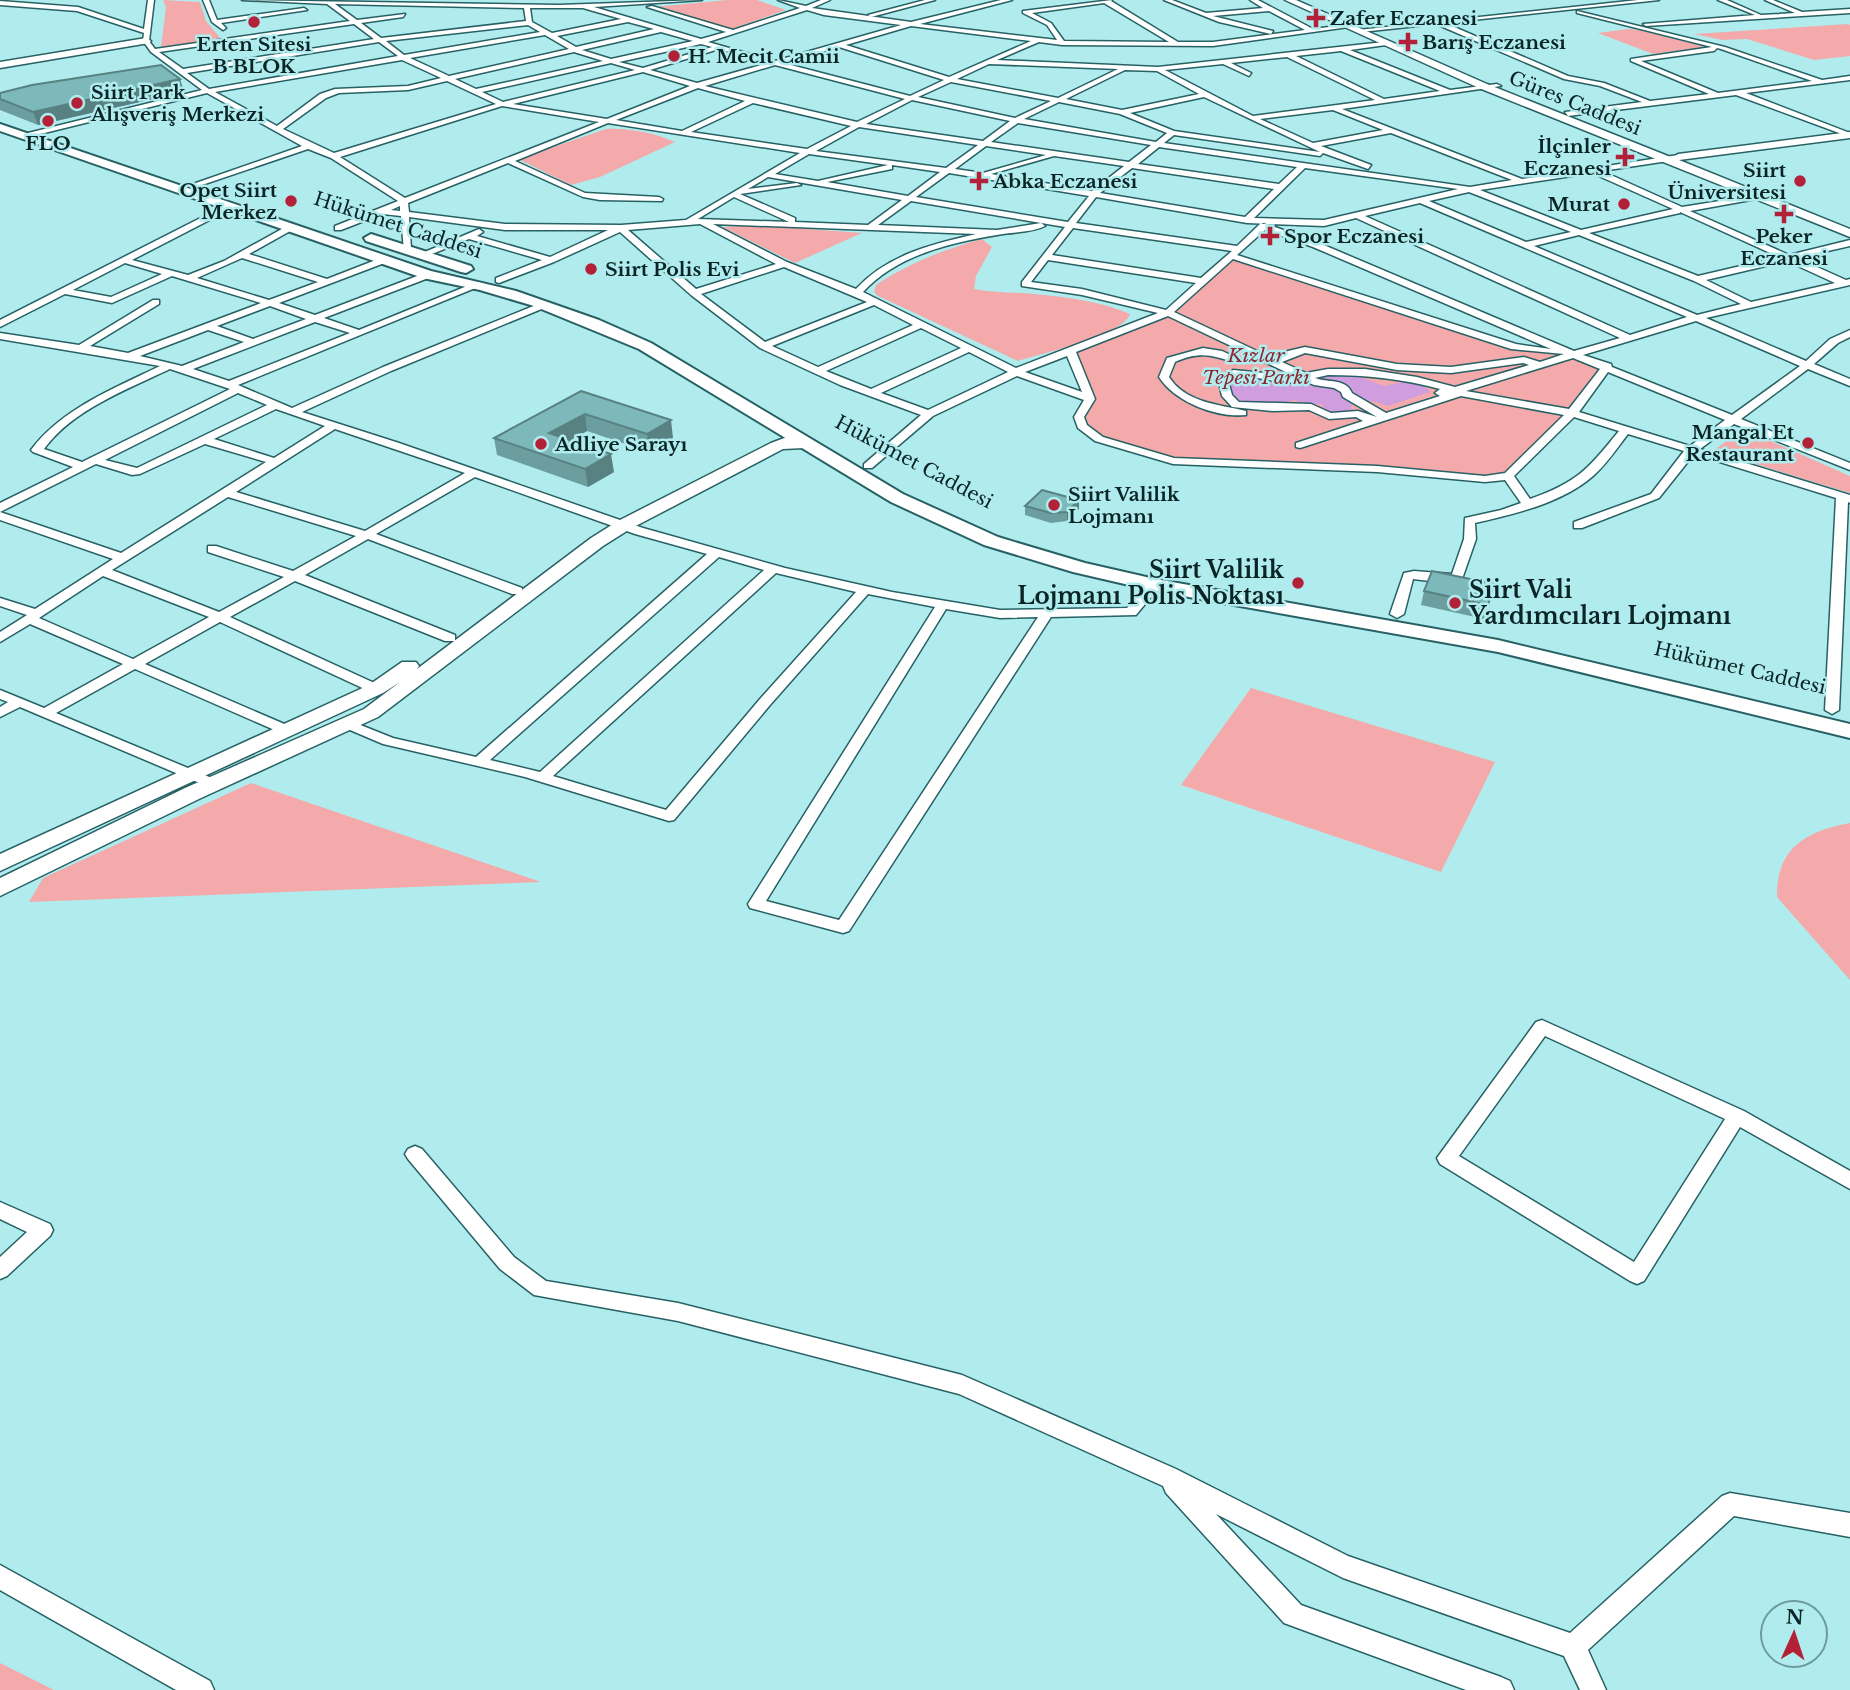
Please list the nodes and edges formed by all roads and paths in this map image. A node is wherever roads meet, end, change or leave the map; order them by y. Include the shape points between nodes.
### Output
1 (151, 0) edge
2 (206, 0) edge
3 (245, 0) edge
4 (289, 0) edge
5 (699, 0) edge
6 (781, 0) edge
7 (827, 0) edge
8 (932, 0) edge
9 (1010, 0) edge
10 (1106, 0) edge
11 (1167, 0) edge
12 (1253, 0) edge
13 (1289, 0) edge
14 (1296, 0) edge
15 (1548, 0) edge
16 (1656, 0) edge
17 (1721, 0) edge
18 (1769, 0) edge
19 (653, 1) edge
20 (999, 1) edge
21 (352, 2) edge
22 (626, 2) edge
23 (0, 3) edge
24 (452, 3) edge
25 (638, 3) junction
26 (87, 4) dead end
27 (332, 4) junction
28 (393, 4) junction
29 (580, 4) edge
30 (941, 4) dead end
31 (470, 6) junction
32 (527, 6) junction
33 (950, 7) dead end
34 (803, 8) junction
35 (1566, 8) junction
36 (78, 9) junction
37 (1270, 9) junction
38 (960, 11) junction
39 (1025, 12) junction
40 (1850, 12) edge
41 (275, 13) junction
42 (1805, 14) junction
43 (404, 15) junction
44 (1203, 15) junction
45 (1764, 17) junction
46 (859, 18) junction
47 (630, 20) junction
48 (1290, 20) junction
49 (413, 21) dead end
50 (1277, 21) dead end
51 (1434, 21) junction
52 (215, 22) junction
53 (355, 22) junction
54 (1263, 22) dead end
55 (529, 23) junction
56 (915, 24) junction
57 (1236, 25) junction
58 (1630, 25) junction
59 (422, 28) dead end
60 (1354, 28) junction
61 (470, 29) junction
62 (295, 30) junction
63 (663, 30) junction
64 (733, 32) junction
65 (1313, 32) junction
66 (432, 34) junction
67 (547, 34) junction
68 (1284, 35) junction
69 (147, 37) junction
70 (303, 37) dead end
71 (235, 39) junction
72 (380, 40) junction
73 (1037, 41) junction
74 (1306, 41) dead end
75 (699, 42) junction
76 (311, 43) dead end
77 (1062, 43) junction
78 (1317, 43) dead end
79 (1384, 44) junction
80 (840, 45) junction
81 (1179, 45) junction
82 (242, 46) dead end
83 (720, 47) junction
84 (1723, 48) junction
85 (320, 49) junction
86 (1339, 49) junction
87 (576, 50) junction
88 (153, 51) junction
89 (250, 52) dead end
90 (329, 55) dead end
91 (1289, 55) junction
92 (404, 58) junction
93 (544, 58) junction
94 (258, 59) junction
95 (339, 61) dead end
96 (610, 61) junction
97 (778, 62) junction
98 (986, 62) junction
99 (1224, 62) junction
100 (0, 65) edge
101 (266, 65) dead end
102 (348, 67) junction
103 (574, 69) junction
104 (1124, 69) junction
105 (1158, 69) junction
106 (643, 70) junction
107 (184, 71) junction
108 (275, 72) dead end
109 (1249, 74) dead end
110 (284, 78) junction
111 (445, 78) junction
112 (1850, 78) edge
113 (948, 79) junction
114 (1822, 82) junction
115 (696, 86) junction
116 (1492, 87) junction
117 (208, 91) junction
118 (472, 92) junction
119 (1448, 92) junction
120 (1736, 93) junction
121 (1205, 95) junction
122 (1718, 95) junction
123 (910, 98) junction
124 (1062, 100) junction
125 (752, 101) junction
126 (1382, 101) junction
127 (1650, 103) junction
128 (502, 104) junction
129 (1332, 107) junction
130 (1122, 112) junction
131 (1568, 114) junction
132 (1254, 118) junction
133 (0, 119) edge
134 (1018, 119) junction
135 (604, 121) junction
136 (859, 125) junction
137 (0, 127) edge
138 (279, 128) junction
139 (1389, 131) junction
140 (34, 134) junction
141 (681, 134) junction
142 (1172, 134) junction
143 (1849, 135) edge
144 (983, 143) junction
145 (1159, 144) junction
146 (308, 146) junction
147 (1311, 146) junction
148 (808, 152) junction
149 (1055, 154) junction
150 (1334, 155) junction
151 (334, 156) junction
152 (1672, 158) junction
153 (507, 160) junction
154 (904, 164) junction
155 (1303, 165) junction
156 (1130, 166) junction
157 (944, 170) junction
158 (1592, 170) junction
159 (768, 175) junction
160 (981, 175) junction
161 (1408, 180) junction
162 (1521, 181) junction
163 (812, 183) junction
164 (197, 186) junction
165 (1280, 187) junction
166 (1470, 189) junction
167 (1095, 193) junction
168 (733, 194) junction
169 (1767, 195) junction
170 (659, 199) dead end
171 (906, 199) junction
172 (1419, 200) junction
173 (404, 201) junction
174 (228, 207) junction
175 (1680, 210) junction
176 (381, 211) junction
177 (405, 215) junction
178 (1354, 215) junction
179 (1247, 220) junction
180 (688, 221) junction
181 (701, 221) junction
182 (1059, 223) junction
183 (1324, 223) junction
184 (800, 224) junction
185 (1070, 225) junction
186 (494, 226) junction
187 (1264, 226) junction
188 (1850, 226) edge
189 (870, 227) junction
190 (289, 228) junction
191 (338, 228) junction
192 (621, 228) junction
193 (994, 232) junction
194 (1578, 233) junction
195 (1850, 233) edge
196 (469, 236) junction
197 (1303, 240) junction
198 (1850, 243) edge
199 (1525, 245) junction
200 (415, 252) junction
201 (1236, 252) junction
202 (241, 256) junction
203 (1046, 257) junction
204 (1787, 258) junction
205 (123, 260) junction
206 (384, 260) junction
207 (551, 260) junction
208 (784, 264) junction
209 (172, 273) junction
210 (428, 275) junction
211 (190, 278) junction
212 (1697, 279) junction
213 (499, 280) junction
214 (325, 281) junction
215 (1203, 281) junction
216 (1847, 283) edge
217 (480, 284) junction
218 (62, 291) junction
219 (694, 293) junction
220 (857, 293) junction
221 (156, 302) dead end
222 (874, 302) junction
223 (268, 303) junction
224 (1750, 305) junction
225 (541, 306) junction
226 (1168, 313) junction
227 (314, 318) junction
228 (1695, 318) junction
229 (0, 324) edge
230 (920, 325) junction
231 (207, 326) junction
232 (359, 333) junction
233 (1850, 333) edge
234 (0, 336) edge
235 (1629, 338) junction
236 (1230, 341) junction
237 (252, 342) junction
238 (764, 345) junction
239 (80, 348) junction
240 (968, 349) junction
241 (1070, 351) junction
242 (1572, 354) junction
243 (131, 356) junction
244 (1236, 360) junction
245 (1275, 362) junction
246 (170, 365) junction
247 (1540, 365) junction
248 (1806, 365) junction
249 (1607, 366) junction
250 (186, 368) junction
251 (818, 371) junction
252 (1016, 372) junction
253 (1240, 372) junction
254 (1307, 376) junction
255 (1850, 383) edge
256 (234, 387) junction
257 (1456, 391) junction
258 (872, 393) junction
259 (1090, 399) junction
260 (275, 405) junction
261 (1273, 408) junction
262 (1359, 409) junction
263 (292, 412) junction
264 (1392, 413) junction
265 (1572, 413) junction
266 (929, 414) junction
267 (1251, 415) junction
268 (1336, 418) junction
269 (1734, 419) junction
270 (1372, 421) junction
271 (772, 422) junction
272 (334, 425) junction
273 (1626, 430) junction
274 (205, 440) junction
275 (804, 443) junction
276 (1300, 445) dead end
277 (1691, 450) junction
278 (94, 460) junction
279 (277, 462) junction
280 (82, 466) junction
281 (868, 466) junction
282 (1850, 467) edge
283 (474, 473) junction
284 (1508, 476) junction
285 (228, 493) junction
286 (1846, 498) edge
287 (1528, 504) junction
288 (0, 508) edge
289 (0, 516) edge
290 (616, 523) junction
291 (1578, 525) dead end
292 (366, 535) junction
293 (212, 549) dead end
294 (717, 552) junction
295 (122, 558) junction
296 (774, 568) junction
297 (102, 571) junction
298 (295, 576) junction
299 (1155, 585) junction
300 (1843, 588) edge
301 (866, 590) junction
302 (517, 591) junction
303 (0, 602) edge
304 (943, 604) junction
305 (1047, 613) junction
306 (1397, 614) junction
307 (34, 617) junction
308 (220, 617) junction
309 (0, 638) edge
310 (450, 638) junction
311 (133, 665) junction
312 (376, 689) junction
313 (0, 694) edge
314 (19, 702) junction
315 (1841, 712) edge
316 (0, 713) edge
317 (45, 713) junction
318 (348, 724) junction
319 (284, 729) junction
320 (1850, 731) edge
321 (479, 762) junction
322 (191, 775) junction
323 (542, 778) junction
324 (214, 784) junction
325 (0, 863) edge
326 (0, 888) edge
327 (1737, 1116) junction
328 (415, 1154) dead end
329 (1850, 1181) edge
330 (0, 1210) edge
331 (0, 1270) edge
332 (1168, 1477) junction
333 (1850, 1525) edge
334 (0, 1577) edge
335 (1573, 1647) junction
336 (201, 1690) edge
337 (1501, 1690) edge
338 (1593, 1690) edge

1 - 69 street
2 - 52 street
3 - 4 street
4 - 27 street
5 - 19 street
6 - 34 street
7 - 34 street
8 - 30 street
8 - 46 street
9 - 20 street
10 - 39 street
10 - 81 street
11 - 44 street
12 - 37 street
13 - 60 street, Güres Caddesi
14 - 60 street
15 - 35 street
16 - 35 street
17 - 45 street
18 - 42 street
19 - 25 street
20 - 38 street
20 - 39 street
21 - 27 street
21 - 28 street
22 - 25 street
22 - 29 street
23 - 36 street
24 - 28 street
24 - 31 street
25 - 64 street
26 - 36 street
27 - 41 street
27 - 53 street
28 - 43 street
29 - 32 street
29 - 47 street
31 - 32 street
31 - 61 street
32 - 55 street
33 - 38 street
34 - 46 street
34 - 64 street
35 - 51 street
35 - 58 street
36 - 69 street
37 - 44 street
37 - 48 street
38 - 56 street
39 - 77 street via 1049,24
40 - 42 street
41 - 52 street
41 - 62 street
42 - 45 street
43 - 49 street
43 - 53 street
44 - 57 street
45 - 58 street
46 - 56 street
47 - 63 street
47 - 67 street
48 - 50 street
48 - 65 street
51 - 60 street
51 - 127 street via 1566,78 1602,84
52 - 71 street
53 - 62 street
53 - 72 street
54 - 57 street
55 - 61 street
55 - 67 street
56 - 73 street
56 - 80 street
57 - 68 street
58 - 84 street
59 - 66 street
60 - 65 street
60 - 79 street, Güres Caddesi
60 - 116 street
61 - 66 street
62 - 70 street
62 - 71 street
63 - 75 street
63 - 87 street
64 - 75 street
65 - 68 street
66 - 72 street
67 - 87 street
67 - 92 street
68 - 74 street
68 - 81 street
69 - 88 street
69 - 100 street
71 - 82 street
71 - 88 street
72 - 85 street
72 - 92 street
73 - 77 street
73 - 98 street
75 - 83 street
75 - 96 street
76 - 85 street
77 - 81 street
78 - 86 street
79 - 86 street
79 - 116 street, Güres Caddesi
80 - 97 street
80 - 113 street
81 - 99 street
83 - 97 street
83 - 106 street
84 - 114 street
84 - 122 street via 1633,60
85 - 90 street
85 - 94 street
86 - 91 street
86 - 119 street
87 - 93 street
87 - 96 street
88 - 107 street
89 - 94 street
91 - 99 street
91 - 126 street
92 - 102 street
92 - 111 street
93 - 103 street
93 - 111 street
94 - 101 street
94 - 107 street
95 - 102 street
96 - 103 street
96 - 106 street
97 - 115 street
97 - 123 street
98 - 104 street
98 - 113 street
99 - 105 street
99 - 109 street
102 - 110 street
103 - 118 street
104 - 105 street
104 - 124 street
105 - 121 street
106 - 115 street
106 - 128 street
107 - 117 street
108 - 110 street
110 - 117 street
111 - 118 street
111 - 138 street via 408,88 338,90
112 - 114 street
113 - 123 street
113 - 124 street
114 - 120 street
115 - 125 street
115 - 135 street
116 - 119 street
116 - 131 street
116 - 152 street, Güres Caddesi
117 - 138 street
117 - 140 street
118 - 128 street
119 - 126 street
120 - 122 street
120 - 143 street
121 - 130 street
121 - 132 street
122 - 127 street
123 - 134 street
123 - 136 street
124 - 130 street
124 - 134 street
125 - 136 street
125 - 141 street
126 - 129 street
127 - 131 street
128 - 135 street
128 - 151 street
129 - 132 street
129 - 139 street
130 - 142 street
131 - 152 street
132 - 147 street
133 - 140 main road, Hükümet Caddesi
134 - 144 street
134 - 145 street
135 - 141 street
135 - 153 street
136 - 144 street
136 - 148 street
137 - 140 main road
138 - 146 street
139 - 147 street
139 - 162 street
140 - 164 main road, Hükümet Caddesi
140 - 174 main road
141 - 148 street
142 - 145 street
142 - 150 street
143 - 152 street
144 - 149 street
144 - 157 street
145 - 155 street
145 - 156 street
146 - 151 street
146 - 164 street
147 - 150 street
148 - 154 street
148 - 159 street
149 - 156 street
149 - 160 street
150 - 161 street
151 - 173 street
152 - 158 street
152 - 169 street, Güres Caddesi
153 - 170 street via 583,195
153 - 173 street
154 - 157 street
154 - 163 street
155 - 161 street
155 - 165 street
156 - 165 street
156 - 167 street
157 - 160 street
157 - 171 street
158 - 162 street
158 - 175 street
159 - 163 street
159 - 168 street
160 - 167 street
161 - 166 street
162 - 166 street
163 - 168 street
163 - 171 street
164 - 191 main road, Hükümet Caddesi
165 - 179 street
166 - 172 street
166 - 194 street
167 - 179 street
167 - 185 street
168 - 180 street
168 - 184 street
169 - 175 street
169 - 188 street
169 - 195 street, Güres Caddesi
171 - 182 street
171 - 189 street
172 - 178 street
172 - 199 street
173 - 176 street
173 - 177 street
174 - 190 main road
174 - 205 street
175 - 194 street
175 - 204 street
176 - 177 street
176 - 191 street
177 - 186 street
177 - 200 street
178 - 183 street
178 - 235 street
179 - 183 street
179 - 187 street
180 - 181 street
180 - 192 street
181 - 184 street
181 - 208 street
182 - 185 street
182 - 193 street
183 - 197 street
184 - 189 street
185 - 201 street
185 - 203 street
186 - 192 street
186 - 196 street
187 - 197 street
187 - 201 street
189 - 193 street
190 - 202 street
190 - 206 main road
191 - 200 main road, Hükümet Caddesi
192 - 207 street
192 - 219 street
193 - 220 street via 892,265
194 - 199 street
194 - 212 street
196 - 200 street
196 - 207 street
197 - 242 street
198 - 204 street
199 - 228 street
200 - 213 main road, Hükümet Caddesi
201 - 215 street
201 - 242 street via 1515,347
202 - 211 street
202 - 214 street
203 - 215 street
203 - 226 street via 1025,284
204 - 212 street
204 - 216 street
205 - 209 street
205 - 218 street
206 - 210 main road
206 - 214 street
207 - 213 street
208 - 219 street
208 - 220 street
209 - 211 street
209 - 218 street via 112,300
210 - 217 main road
210 - 227 street
211 - 223 street
212 - 224 street
213 - 281 main road, Hükümet Caddesi via 635,329
214 - 223 street
215 - 226 street
216 - 224 street
217 - 225 main road
217 - 232 street
218 - 229 street
219 - 238 street
220 - 222 street
221 - 239 street
222 - 230 street
222 - 238 street
223 - 227 street
223 - 231 street
224 - 228 street
225 - 263 street
225 - 271 main road via 645,346
226 - 236 street
226 - 241 street
227 - 232 street
227 - 237 street
228 - 235 street
228 - 248 street
230 - 240 street
230 - 251 street
231 - 237 street
231 - 243 street
232 - 256 street
233 - 248 street
234 - 239 street
235 - 242 street
236 - 244 street
236 - 245 street
237 - 250 street
238 - 251 street
239 - 243 street
240 - 252 street
240 - 258 street
241 - 252 street
241 - 259 street
242 - 247 street
242 - 249 street
243 - 246 street
244 - 253 street
244 - 267 street via 1206,350 1192,351 1171,360 1164,377 1180,397
245 - 247 street via 1305,350 1397,367 1451,370 1524,360
245 - 254 street
246 - 250 street
246 - 280 street via 56,428 37,450
247 - 257 street
248 - 255 street
248 - 269 street
249 - 265 street
249 - 269 street
250 - 256 street
251 - 258 street
252 - 259 street
252 - 266 street
253 - 254 street via 1275,380
253 - 261 street via 1224,383 1229,400 1236,405
254 - 257 street via 1365,372
254 - 262 street via 1343,387
256 - 260 street
256 - 278 street
257 - 264 street
257 - 265 street
258 - 266 street
259 - 284 street via 1079,417 1089,433 1116,446 1173,461 1377,468 1473,478
260 - 263 street
260 - 274 street
261 - 267 street
261 - 268 street via 1311,407
262 - 264 street via 1374,403
262 - 268 street
262 - 270 street
263 - 272 street
264 - 270 street
265 - 273 street
265 - 284 street
266 - 281 street
267 - 268 street
269 - 277 street
269 - 282 street
270 - 276 street
271 - 275 main road
271 - 290 street via 771,435
272 - 279 street
272 - 283 street
273 - 277 street
273 - 287 street via 1590,473 1565,491
274 - 278 street via 141,471
274 - 279 street
275 - 290 street via 777,446
275 - 299 main road via 897,498 991,541
277 - 286 street
277 - 291 street via 1655,496
278 - 280 street
279 - 285 street
280 - 288 street
281 - 306 main road, Hükümet Caddesi via 962,516 1039,545 1170,574
283 - 290 street
283 - 292 street
284 - 287 street
285 - 292 street
285 - 295 street
286 - 300 street
287 - 306 street via 1469,521 1470,539 1458,576 1408,576
289 - 295 street
290 - 294 street
290 - 302 street
290 - 318 street via 371,713
292 - 298 street
292 - 302 street
293 - 298 street
294 - 296 street
294 - 321 street
295 - 297 street
296 - 301 street
296 - 323 street
297 - 307 street
297 - 308 street
298 - 308 street
298 - 310 street
299 - 305 street via 1131,611
299 - 320 main road via 1498,646
300 - 315 street
301 - 304 street
301 - 323 street via 669,816
302 - 310 street
303 - 307 street
304 - 305 street via 1000,614
304 - 305 street via 756,905 843,927
306 - 315 main road, Hükümet Caddesi
307 - 309 street
307 - 311 street
308 - 311 street
308 - 312 street
310 - 312 street
311 - 317 street
311 - 319 street
312 - 319 street
313 - 314 street
314 - 316 street
314 - 317 street
317 - 322 street
318 - 321 street via 387,741
318 - 324 street
319 - 322 street
321 - 323 street
322 - 324 street
322 - 325 street
324 - 326 street
327 - 327 street via 1637,1275 1447,1158 1542,1027
327 - 329 street
328 - 332 street via 507,1263 541,1289 678,1312 962,1385
330 - 331 street via 43,1230
332 - 335 street via 1343,1566
332 - 337 street via 1293,1614
333 - 335 street via 1730,1504
334 - 336 street
335 - 338 street

